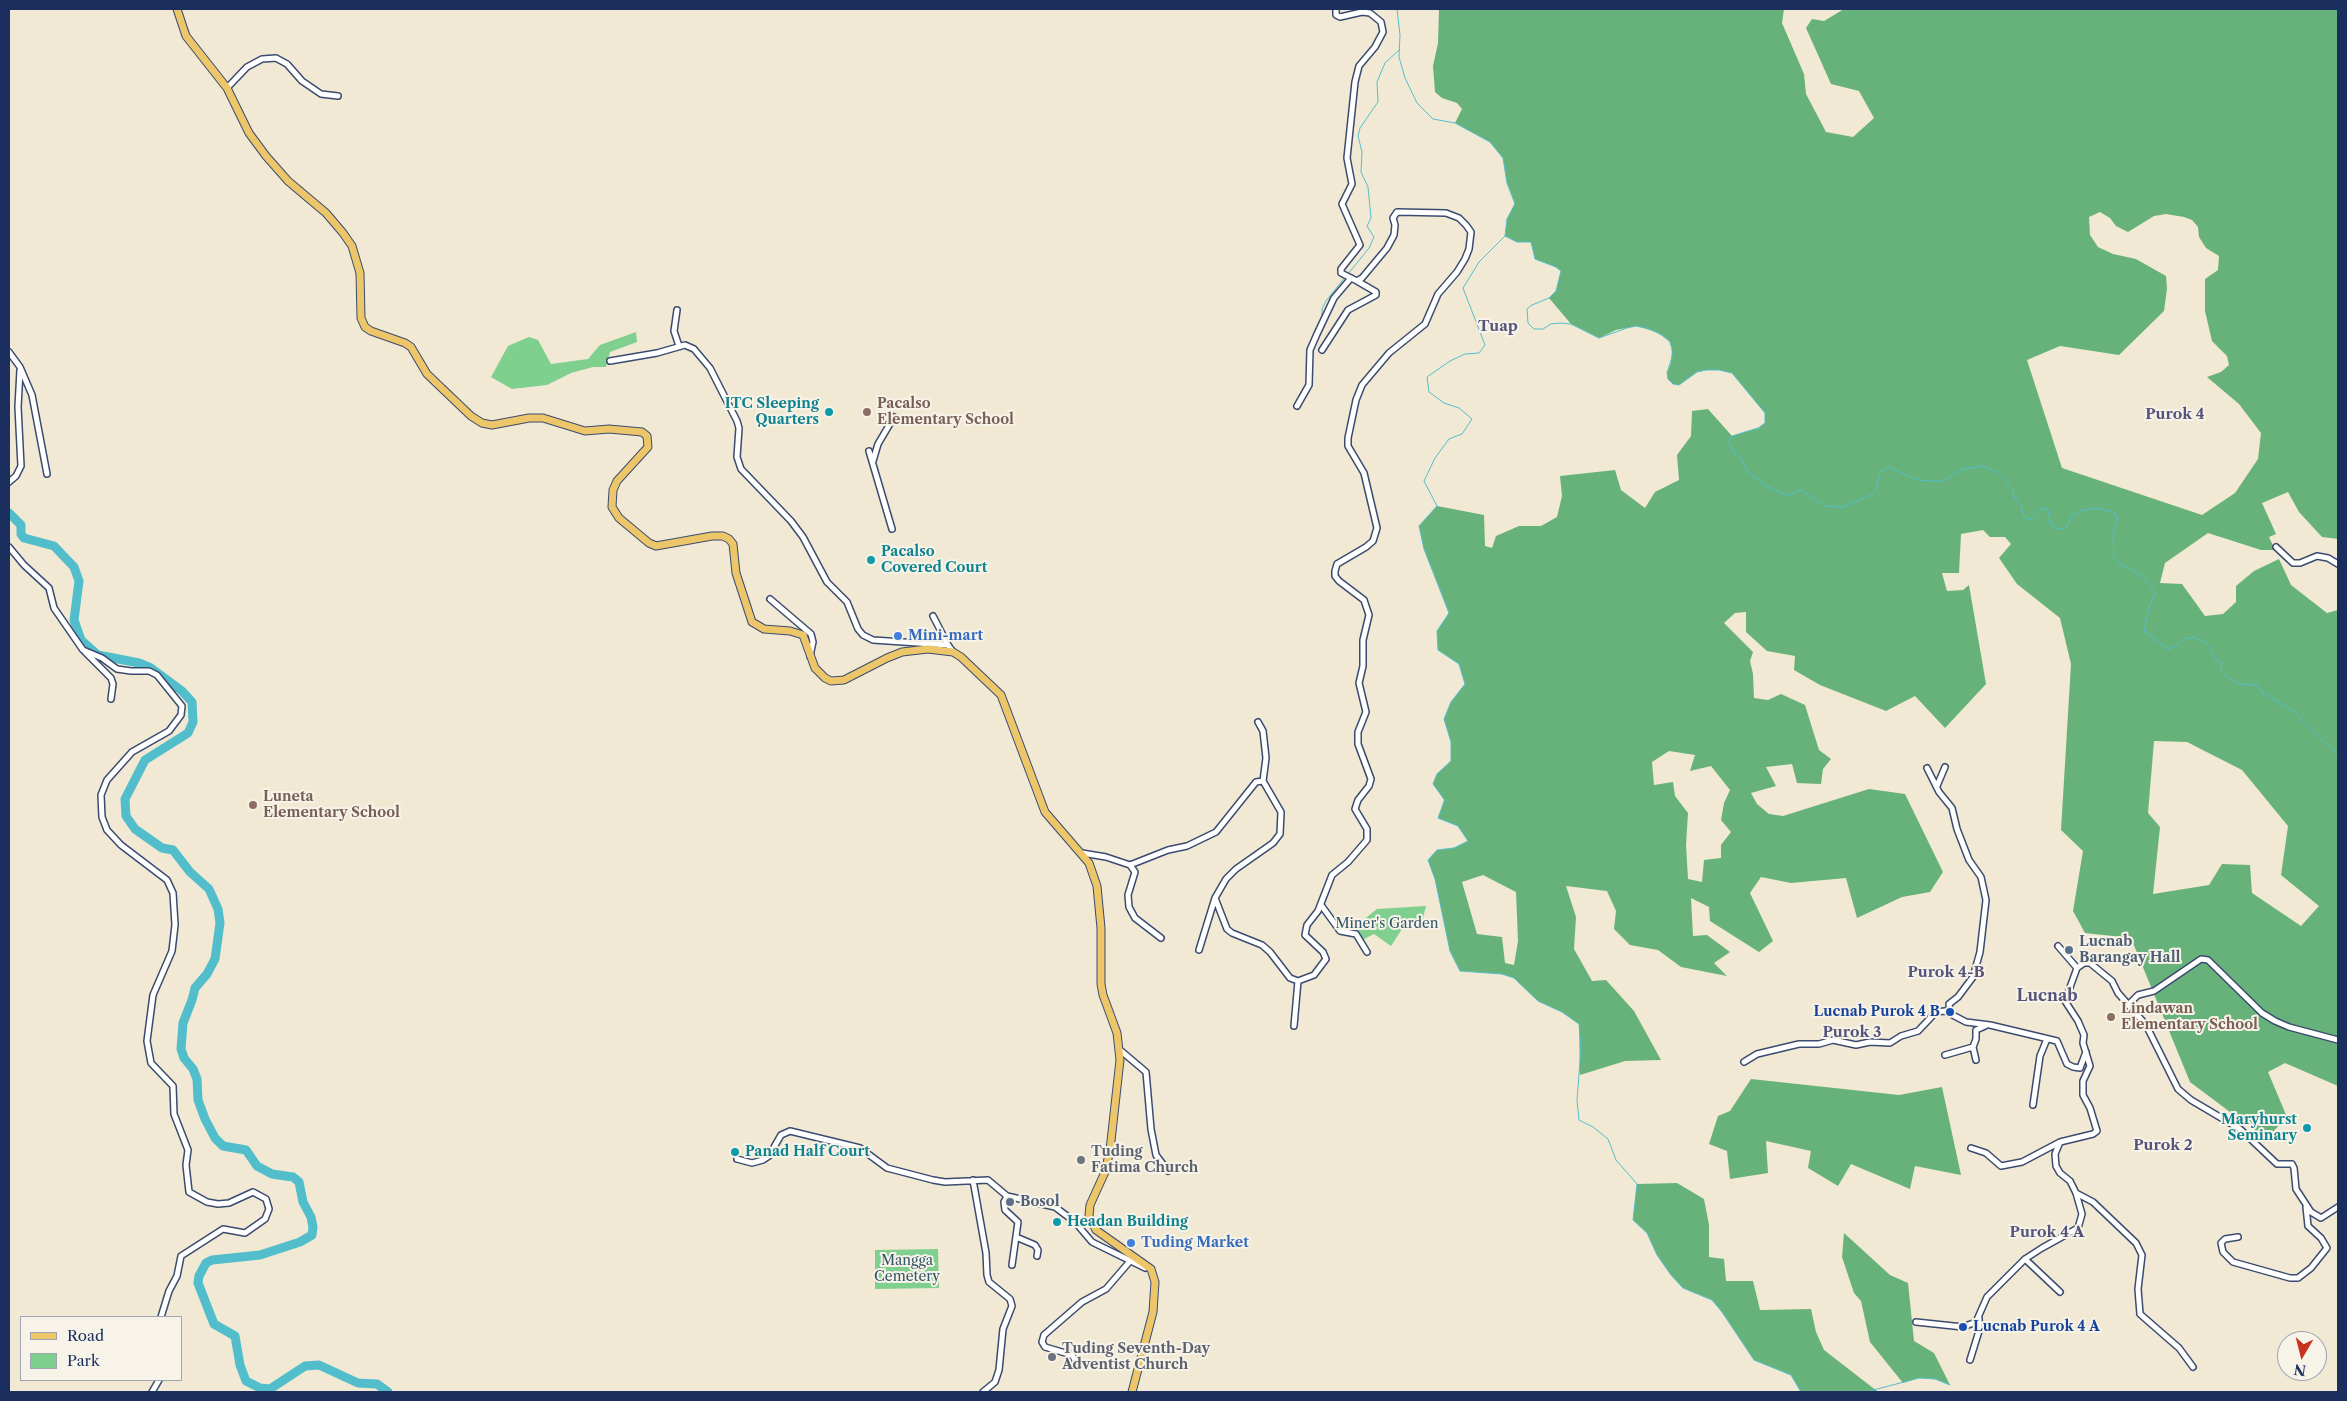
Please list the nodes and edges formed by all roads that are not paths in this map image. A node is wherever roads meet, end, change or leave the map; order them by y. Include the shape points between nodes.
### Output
1 (177, 9) edge
2 (1336, 9) edge
3 (227, 88) junction
4 (338, 96) dead end
5 (1351, 278) junction
6 (1358, 281) junction
7 (677, 310) dead end
8 (679, 346) junction
9 (1322, 350) dead end
10 (9, 352) edge
11 (610, 361) dead end
12 (20, 367) junction
13 (1297, 406) dead end
14 (894, 417) dead end
15 (869, 451) dead end
16 (873, 462) junction
17 (47, 474) dead end
18 (9, 482) edge
19 (892, 529) dead end
20 (9, 547) edge
21 (2276, 547) dead end
22 (2338, 564) edge
23 (770, 599) dead end
24 (933, 616) dead end
25 (948, 645) junction
26 (83, 650) junction
27 (953, 652) junction
28 (810, 656) junction
29 (111, 699) dead end
30 (1258, 722) dead end
31 (1945, 767) dead end
32 (1927, 768) dead end
33 (1263, 781) junction
34 (1937, 786) junction
35 (1082, 853) junction
36 (1130, 864) junction
37 (1215, 898) junction
38 (1321, 905) junction
39 (1161, 938) dead end
40 (2058, 946) dead end
41 (1199, 950) dead end
42 (1367, 952) dead end
43 (2077, 968) junction
44 (1298, 982) junction
45 (2128, 1005) junction
46 (1950, 1012) junction
47 (1990, 1025) junction
48 (1294, 1026) dead end
49 (2047, 1039) junction
50 (2338, 1040) edge
51 (1973, 1047) junction
52 (1120, 1050) junction
53 (2086, 1052) junction
54 (1945, 1055) dead end
55 (1976, 1060) dead end
56 (1744, 1062) dead end
57 (2033, 1105) dead end
58 (2060, 1142) junction
59 (1971, 1148) dead end
60 (737, 1159) dead end
61 (1168, 1171) dead end
62 (973, 1180) junction
63 (2076, 1193) junction
64 (1007, 1196) junction
65 (2306, 1207) junction
66 (2338, 1207) edge
67 (1016, 1237) junction
68 (2238, 1237) dead end
69 (1037, 1256) dead end
70 (1131, 1260) junction
71 (2025, 1260) junction
72 (1012, 1265) dead end
73 (1151, 1269) junction
74 (2060, 1292) dead end
75 (1980, 1315) junction
76 (161, 1316) edge
77 (1916, 1322) dead end
78 (1970, 1360) dead end
79 (1075, 1367) dead end
80 (2193, 1367) dead end
81 (158, 1381) edge
82 (152, 1392) edge
83 (983, 1392) edge
84 (1132, 1392) edge

1 - 3 main road via 186,36
2 - 5 street via 1336,15 1340,17 1370,13 1381,22 1383,32 1359,66 1347,141 1347,166 1352,184 1342,204 1360,244 1341,269 1341,273
3 - 4 street via 262,58 276,58 288,64 321,94
3 - 28 main road via 249,133 266,156 288,181 326,213 352,246 360,273 362,322 367,329 410,347 427,374 482,423 503,425 528,418 543,418 585,431 642,432 647,436 648,448 617,480 613,490 612,507 619,518 656,546 712,536 729,539 733,544 736,573 752,622 764,629 798,632 806,641
5 - 6 street
5 - 13 street via 1334,298 1316,334 1310,350 1309,385
6 - 9 street via 1376,295 1348,310
6 - 38 street via 1387,248 1394,235 1393,218 1397,212 1446,214 1459,218 1471,232 1465,259 1438,294 1425,324 1389,353 1362,385 1349,430 1348,446 1364,473 1377,528 1373,541 1337,564 1335,571 1339,581 1364,600 1369,615 1359,683 1366,712 1358,732 1358,744 1371,779 1355,809 1368,834 1365,844 1332,875
7 - 8 street via 674,331
8 - 11 street
8 - 25 street via 694,349 710,368 737,421 737,457 741,469 803,537 827,582 847,602 854,623 863,635 880,641
10 - 12 street
12 - 17 street via 32,395
12 - 18 street via 21,466
14 - 16 street via 878,444
15 - 16 street
16 - 19 street
20 - 26 street via 49,588 54,608
21 - 22 street via 2293,563 2317,556
23 - 28 street via 811,634
24 - 25 street
25 - 27 street
26 - 29 street via 111,678
26 - 76 street via 117,669 149,671 157,675 182,706 181,715 168,731 132,752 107,780 101,795 102,817 107,830 121,845 167,880 173,893 175,925 172,951 153,995 147,1041 151,1063 173,1086 174,1114 188,1150 186,1177 189,1192 218,1204 229,1203 253,1192 266,1199 269,1209 265,1219 244,1233 223,1230 181,1256
27 - 28 main road via 928,649 902,652 838,681 830,681 819,674
27 - 35 main road via 1001,696 1045,812
30 - 33 street via 1266,755
31 - 34 street
32 - 34 street
33 - 36 street via 1256,782 1216,832 1186,846
33 - 37 street via 1281,812 1280,834 1273,843 1236,869
34 - 46 street via 1952,808 1969,860 1981,877 1986,900 1980,952 1973,977 1949,1004
35 - 36 street
35 - 52 main road via 1090,862 1097,886 1101,984
36 - 39 street via 1135,872 1128,895 1129,907 1135,918
37 - 41 street
37 - 44 street via 1232,933 1262,945 1290,978
38 - 42 street via 1340,931 1356,934
38 - 44 street via 1305,928 1307,937 1326,959 1314,975
40 - 43 street
43 - 45 street via 2090,963 2112,981
43 - 53 street via 2065,1002 2084,1035
44 - 48 street
45 - 50 street via 2138,995 2154,991 2201,959 2208,960 2275,1021
45 - 65 street via 2155,1040 2178,1089 2240,1129 2277,1164 2292,1164 2296,1189
46 - 47 street via 1966,1022
46 - 56 street via 1936,1012 1923,1028 1890,1043 1856,1045 1833,1040 1799,1044 1757,1054
47 - 49 street
47 - 51 street via 1976,1030
49 - 53 street via 2057,1041 2067,1064 2073,1067 2080,1068
49 - 57 street via 2040,1056
51 - 54 street
51 - 55 street
52 - 61 street via 1146,1072 1150,1129 1156,1155
52 - 73 main road via 1110,1150 1089,1216 1096,1230
53 - 58 street via 2090,1066 2083,1080 2083,1095 2098,1128 2093,1134
58 - 59 street via 2022,1162 2001,1166 1986,1153
58 - 63 street via 2055,1154 2056,1166
60 - 62 street via 752,1163 763,1160 769,1156 781,1134 790,1131 860,1148 887,1168 938,1182
62 - 64 street via 988,1180
62 - 83 street via 989,1282 1010,1299 1012,1306 1003,1329 995,1382
63 - 71 street via 2082,1214 2078,1228
63 - 80 street via 2093,1202 2136,1243 2142,1255 2138,1289 2140,1314 2179,1348
64 - 67 street via 1005,1210 1018,1222
64 - 70 street via 1055,1207 1092,1242
65 - 66 street via 2321,1218
65 - 68 street via 2308,1226 2327,1248 2298,1278 2233,1262 2222,1252 2221,1243
67 - 69 street via 1035,1245
67 - 72 street
70 - 73 street
70 - 79 street via 1110,1285 1082,1302 1044,1335 1043,1345 1072,1355
71 - 74 street
71 - 75 street via 1987,1297
73 - 84 main road via 1155,1282 1153,1312
75 - 77 street via 1976,1322 1963,1327
75 - 78 street
81 - 82 street

